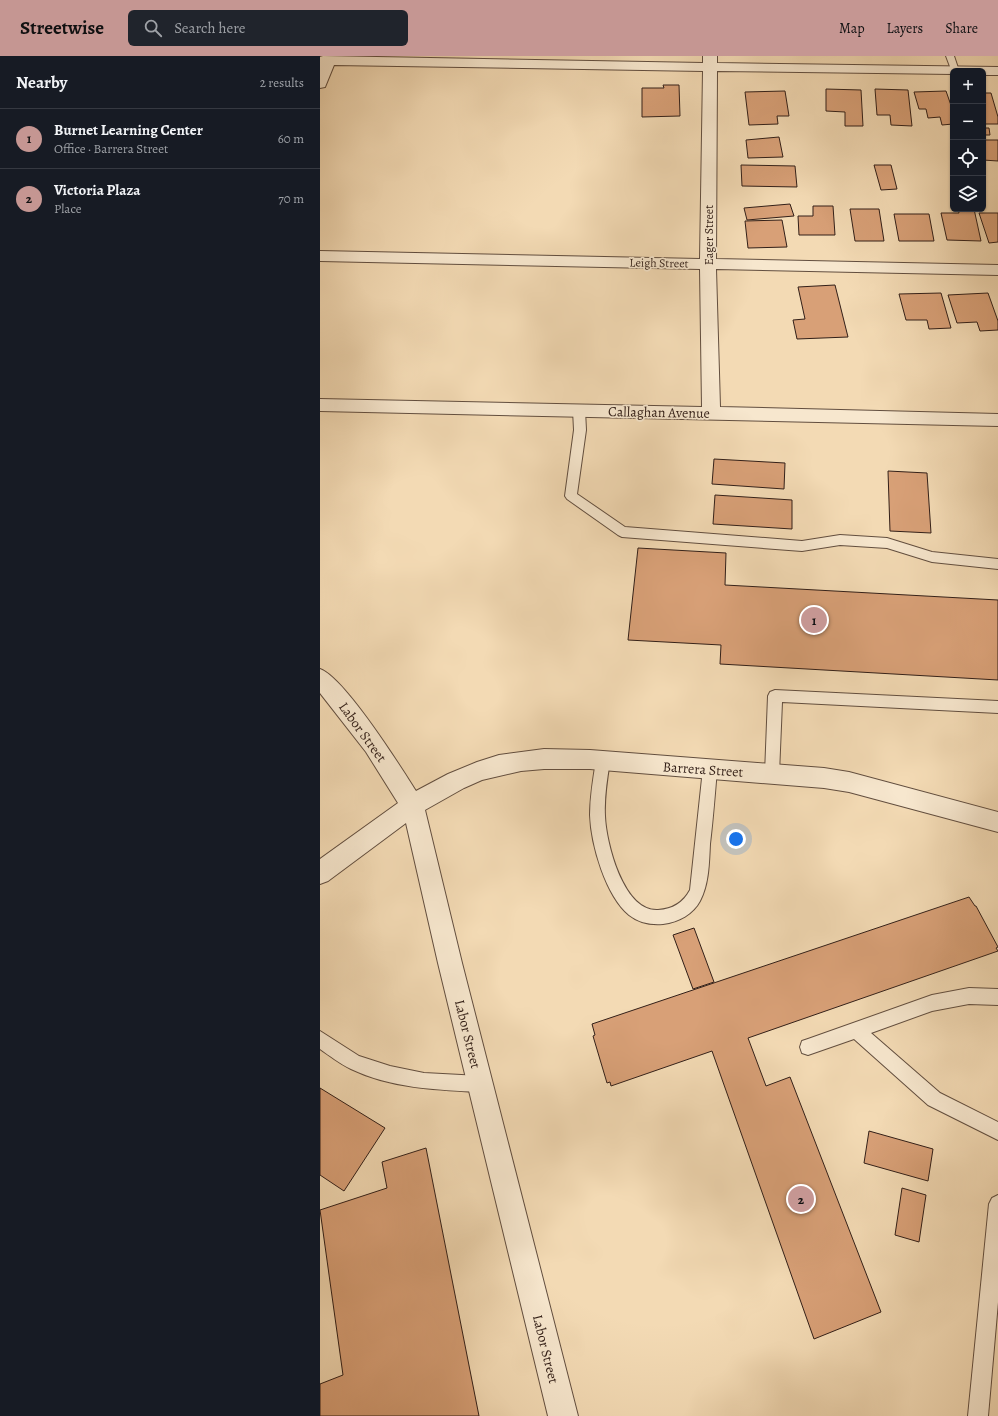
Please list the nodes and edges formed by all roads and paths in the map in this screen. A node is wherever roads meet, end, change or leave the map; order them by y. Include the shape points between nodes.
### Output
1 (950, 56) edge
2 (326, 59) edge
3 (710, 61) edge
4 (954, 68) edge
5 (950, 70) edge
6 (986, 71) edge
7 (998, 71) edge
8 (320, 84) edge
9 (320, 256) edge
10 (708, 264) junction
11 (998, 270) edge
12 (320, 405) edge
13 (579, 410) junction
14 (711, 414) junction
15 (998, 420) edge
16 (998, 564) edge
17 (320, 678) edge
18 (998, 707) edge
19 (603, 761) junction
20 (710, 769) junction
21 (772, 774) junction
22 (413, 806) junction
23 (998, 822) edge
24 (320, 873) edge
25 (998, 997) edge
26 (856, 1030) junction
27 (320, 1039) edge
28 (808, 1047) dead end
29 (480, 1084) junction
30 (998, 1131) edge
31 (998, 1204) edge
32 (563, 1416) edge
33 (978, 1416) edge

1 - 4 lane
2 - 3 street
2 - 8 street
3 - 5 street
3 - 10 street, Eager Street
6 - 7 street
9 - 10 street, Leigh Street
10 - 11 street, Leigh Street
10 - 14 street, Eager Street
12 - 13 street, Callaghan Avenue
13 - 14 street, Callaghan Avenue
13 - 16 lane via 580,430 571,496 622,532 802,546 840,540 887,543 932,557
14 - 15 street, Callaghan Avenue
17 - 22 street, Labor Street via 374,745
18 - 21 lane via 775,696
19 - 20 street, Barrera Street
19 - 20 lane via 598,796 600,840 622,896 635,911 652,917 672,915 686,908 697,893
19 - 22 street, Barrera Street via 523,760 495,766 453,783
20 - 21 street, Barrera Street
21 - 23 street, Barrera Street via 849,782
22 - 24 street, Barrera Street
22 - 29 street, Labor Street
25 - 26 lane via 969,996 932,1003
26 - 28 lane
26 - 30 lane via 934,1099
27 - 29 lane via 355,1064 390,1074 424,1081
29 - 32 street, Labor Street
31 - 33 lane

